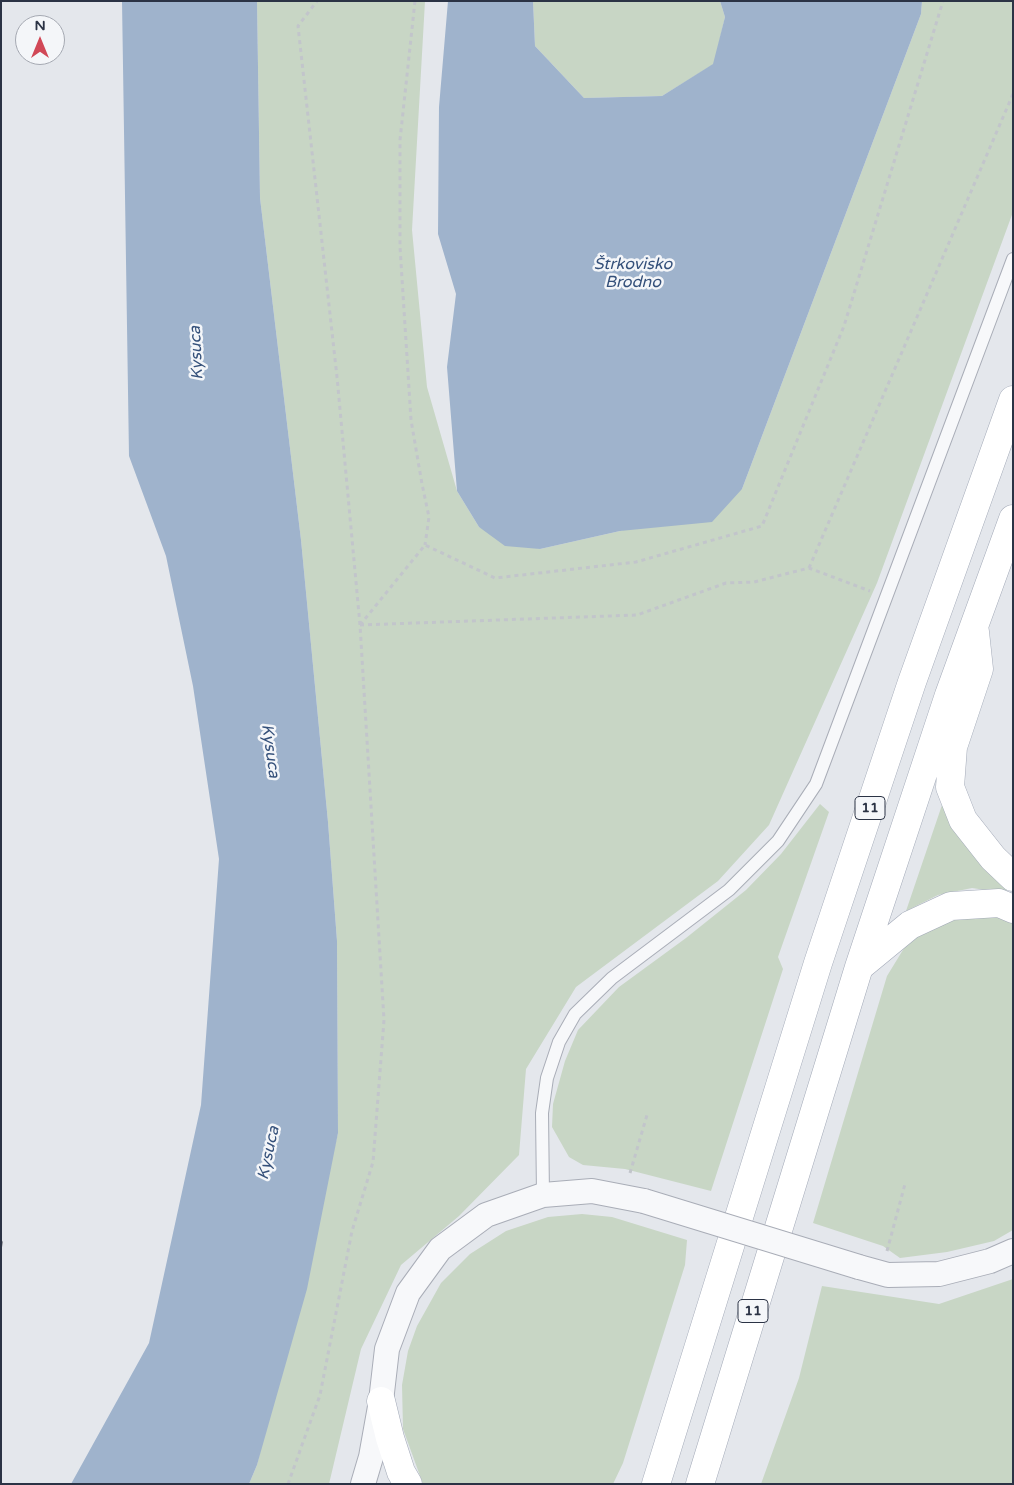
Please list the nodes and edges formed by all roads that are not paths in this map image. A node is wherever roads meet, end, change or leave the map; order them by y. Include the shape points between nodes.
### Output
1 (1013, 259) edge
2 (1013, 400) edge
3 (1013, 519) edge
4 (974, 625) junction
5 (1013, 877) edge
6 (1013, 909) edge
7 (860, 967) junction
8 (543, 1195) junction
9 (1013, 1251) edge
10 (381, 1401) junction
11 (363, 1484) edge
12 (408, 1484) edge
13 (656, 1484) edge
14 (700, 1484) edge

1 - 8 lane via 816,784 778,841 729,890 612,978 575,1014 559,1042 547,1078 542,1114
2 - 13 main road, 11 via 912,682 821,954
3 - 4 main road, 11
4 - 5 main road via 979,669 953,746 950,786 963,820 992,858
4 - 7 main road, 11
6 - 7 main road via 999,903 950,906 910,925
7 - 14 main road, 11
8 - 9 street, bridge via 592,1191 644,1201 888,1276 939,1274 990,1261
8 - 10 street via 486,1215 440,1249 408,1294 387,1349
10 - 11 street
10 - 12 main road via 401,1472

